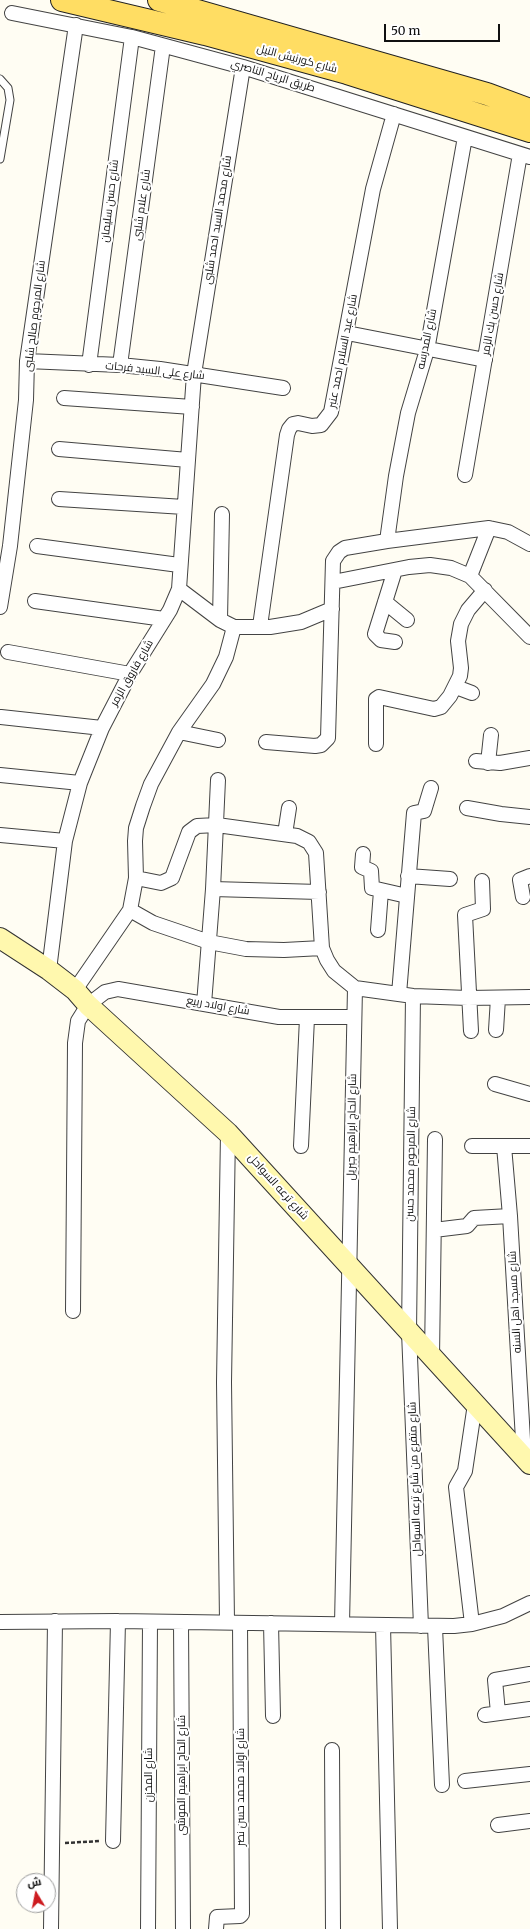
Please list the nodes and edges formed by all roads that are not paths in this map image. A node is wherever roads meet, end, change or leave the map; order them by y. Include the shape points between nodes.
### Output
1 (62, 0) edge
2 (160, 0) edge
3 (12, 13) dead end
4 (76, 25) junction
5 (132, 37) junction
6 (164, 46) junction
7 (243, 67) junction
8 (0, 79) edge
9 (530, 110) edge
10 (394, 114) junction
11 (530, 131) edge
12 (466, 137) junction
13 (525, 155) edge
14 (0, 159) edge
15 (346, 334) junction
16 (427, 350) junction
17 (485, 360) junction
18 (27, 361) junction
19 (89, 364) junction
20 (120, 365) junction
21 (194, 374) junction
22 (283, 388) dead end
23 (64, 398) dead end
24 (192, 408) junction
25 (59, 449) dead end
26 (188, 460) junction
27 (465, 475) dead end
28 (58, 499) dead end
29 (184, 507) junction
30 (222, 514) dead end
31 (489, 528) junction
32 (387, 541) junction
33 (530, 544) edge
34 (37, 546) dead end
35 (179, 565) junction
36 (396, 570) junction
37 (470, 576) junction
38 (333, 582) junction
39 (179, 589) junction
40 (485, 590) junction
41 (35, 601) dead end
42 (385, 602) junction
43 (0, 607) edge
44 (332, 609) junction
45 (164, 619) junction
46 (220, 620) junction
47 (407, 620) dead end
48 (260, 626) junction
49 (234, 627) junction
50 (530, 637) edge
51 (395, 642) dead end
52 (8, 652) dead end
53 (130, 674) junction
54 (456, 687) junction
55 (472, 694) dead end
56 (1, 717) edge
57 (102, 728) junction
58 (179, 732) junction
59 (491, 735) dead end
60 (218, 740) dead end
61 (266, 742) dead end
62 (376, 744) dead end
63 (530, 758) edge
64 (0, 775) edge
65 (218, 780) dead end
66 (80, 782) junction
67 (431, 788) dead end
68 (289, 808) dead end
69 (467, 808) dead end
70 (530, 817) edge
71 (216, 825) junction
72 (285, 834) junction
73 (0, 835) edge
74 (65, 841) junction
75 (363, 854) dead end
76 (408, 876) junction
77 (530, 876) edge
78 (136, 878) junction
79 (450, 879) dead end
80 (482, 880) dead end
81 (214, 889) junction
82 (380, 891) junction
83 (319, 892) junction
84 (407, 896) junction
85 (523, 897) dead end
86 (130, 910) junction
87 (378, 930) dead end
88 (0, 938) edge
89 (209, 942) junction
90 (322, 948) junction
91 (49, 970) junction
92 (355, 988) junction
93 (75, 990) junction
94 (399, 994) junction
95 (413, 996) junction
96 (530, 997) edge
97 (468, 998) junction
98 (498, 998) junction
99 (204, 1004) junction
100 (88, 1005) junction
101 (354, 1017) junction
102 (307, 1018) junction
103 (496, 1030) dead end
104 (471, 1031) dead end
105 (495, 1084) dead end
106 (530, 1094) edge
107 (228, 1133) junction
108 (435, 1139) dead end
109 (301, 1146) dead end
110 (472, 1146) dead end
111 (504, 1146) junction
112 (530, 1146) edge
113 (510, 1216) junction
114 (434, 1230) junction
115 (350, 1266) junction
116 (73, 1311) dead end
117 (409, 1332) junction
118 (432, 1357) junction
119 (475, 1404) junction
120 (527, 1461) edge
121 (530, 1603) edge
122 (55, 1621) junction
123 (118, 1621) junction
124 (0, 1622) edge
125 (150, 1622) junction
126 (181, 1622) junction
127 (233, 1622) junction
128 (271, 1623) junction
129 (342, 1624) junction
130 (383, 1624) junction
131 (472, 1624) junction
132 (428, 1626) junction
133 (530, 1674) edge
134 (530, 1710) edge
135 (273, 1716) dead end
136 (332, 1750) dead end
137 (530, 1774) edge
138 (465, 1781) dead end
139 (442, 1785) dead end
140 (530, 1821) edge
141 (498, 1825) dead end
142 (113, 1841) dead end
143 (51, 1929) edge
144 (148, 1929) edge
145 (183, 1929) edge
146 (216, 1929) edge
147 (333, 1929) edge
148 (390, 1929) edge

1 - 11 main road, شارع كورنيش النيل via 205,34 340,71
2 - 9 main road, شارع كورنيش النيل via 208,9 487,94
3 - 4 street, طريق الرياح الناصري
4 - 5 street, طريق الرياح الناصري
4 - 18 street, شارع المرحوم صالح شلبى
5 - 6 street, طريق الرياح الناصري
5 - 19 street, شارع حسن سليمان
6 - 7 street, طريق الرياح الناصري
6 - 20 street, شارع علام شلبى
7 - 10 street, طريق الرياح الناصري
7 - 21 street, شارع محمد السيد احمد شلبى
8 - 14 lane via 8,88 10,100
10 - 12 street, طريق الرياح الناصري
10 - 15 street, شارع عبد السلام احمد عنبر via 373,189
12 - 13 street, طريق الرياح الناصري
12 - 16 street, شارع المدرسه
13 - 17 street, شارع حسن بك الزمر
15 - 16 street
15 - 48 street, شارع عبد السلام احمد عنبر via 331,412 327,420 321,426 298,423 289,428
16 - 17 street
16 - 32 street, شارع المدرسه via 408,413
17 - 27 street, شارع حسن بك الزمر
18 - 19 street, شارع على السيد فرحات
18 - 43 street, شارع المرحوم صالح شلبى via 26,400 10,546
19 - 20 street, شارع على السيد فرحات
20 - 21 street, شارع على السيد فرحات
21 - 22 street, شارع على السيد فرحات
21 - 24 street, شارع فاروق الزمر
23 - 24 street
24 - 26 street, شارع فاروق الزمر
25 - 26 street
26 - 29 street, شارع فاروق الزمر
28 - 29 street
29 - 35 street, شارع فاروق الزمر
30 - 46 street
31 - 32 street
31 - 33 street via 508,532
31 - 37 street
32 - 38 street via 345,548 339,552 334,560
34 - 35 street
35 - 39 street, شارع فاروق الزمر
36 - 37 street via 430,565 451,568
36 - 38 street
36 - 42 street
37 - 40 street
38 - 44 street
39 - 45 street, شارع فاروق الزمر
39 - 46 street
40 - 50 street
40 - 54 street via 468,610 461,624 458,641 461,668
41 - 45 street
42 - 47 street
42 - 51 street via 375,634 381,640
44 - 48 street via 301,622
44 - 61 street via 328,738 321,745 315,746
45 - 53 street, شارع فاروق الزمر
46 - 49 street
48 - 49 street
49 - 58 street via 226,656 213,684
52 - 53 street
53 - 57 street, شارع فاروق الزمر
54 - 55 street
54 - 62 street via 440,707 434,708 379,697 376,699
56 - 57 street
57 - 66 street, شارع فاروق الزمر
58 - 60 street
58 - 78 street via 151,784 138,821 135,841
59 - 63 street via 482,762 512,762
64 - 66 street
65 - 71 street
66 - 74 street, شارع فاروق الزمر
67 - 76 street via 424,811 414,813
68 - 72 street
69 - 70 street
71 - 72 street
71 - 78 street via 197,826 189,832 175,874 167,882
71 - 81 street
72 - 83 street via 309,842 316,853
73 - 74 street
74 - 91 street, شارع فاروق الزمر
75 - 82 street via 362,867 371,871 371,887
76 - 79 street
76 - 84 street
77 - 85 street via 520,880
78 - 86 street
80 - 97 street via 483,909 465,915
81 - 83 street
81 - 89 street
82 - 84 street
82 - 87 street
83 - 90 street
84 - 94 street
86 - 89 street via 153,923
86 - 93 street
88 - 91 main road, شارع ترعه السواحل
89 - 90 street via 246,949
89 - 99 street
90 - 92 street via 334,971
91 - 93 main road, شارع ترعه السواحل
92 - 94 street
92 - 101 street, شارع الحاج ابراهيم جبريل
93 - 100 main road, شارع ترعه السواحل
94 - 95 street
95 - 97 street
95 - 117 street, شارع المرحوم محمد حسن
96 - 98 street
97 - 98 street
97 - 104 street
98 - 103 street
99 - 100 street, شارع اولاد ربيع via 118,989 105,992
99 - 102 street, شارع اولاد ربيع via 279,1017
100 - 107 main road, شارع ترعه السواحل
100 - 116 street via 78,1021 75,1042
101 - 102 street, شارع اولاد ربيع
101 - 115 street, شارع الحاج ابراهيم جبريل
102 - 109 street
105 - 106 street
107 - 115 main road, شارع ترعه السواحل
107 - 127 street via 224,1382
108 - 114 street
110 - 111 street
111 - 112 street
111 - 113 street, شارع مسجد اهل السنه
113 - 114 street via 474,1218 467,1226
113 - 120 street, شارع مسجد اهل السنه
114 - 118 street
115 - 117 main road, شارع ترعه السواحل
115 - 129 street, شارع الحاج ابراهيم جبريل
117 - 118 main road, شارع ترعه السواحل
117 - 132 street, شارع متفرع من شارع ترعه السواحل
118 - 119 main road, شارع ترعه السواحل
119 - 120 main road, شارع ترعه السواحل
119 - 131 street via 465,1471 456,1487
121 - 131 street via 503,1616
122 - 123 street
122 - 124 street
122 - 143 street
123 - 125 street
123 - 142 street
125 - 126 street
125 - 144 street, شارع المخزن
126 - 127 street
126 - 145 street, شارع الحاج ابراهيم الموشى
127 - 128 street
127 - 146 street, شارع اولاد محمد حسن نصر via 242,1914 217,1917
128 - 129 street
128 - 135 street
129 - 130 street
130 - 132 street
130 - 148 street
131 - 132 street
132 - 139 street, شارع متفرع من شارع ترعه السواحل
133 - 134 street via 495,1680 491,1714
136 - 147 street
137 - 138 street
140 - 141 street

